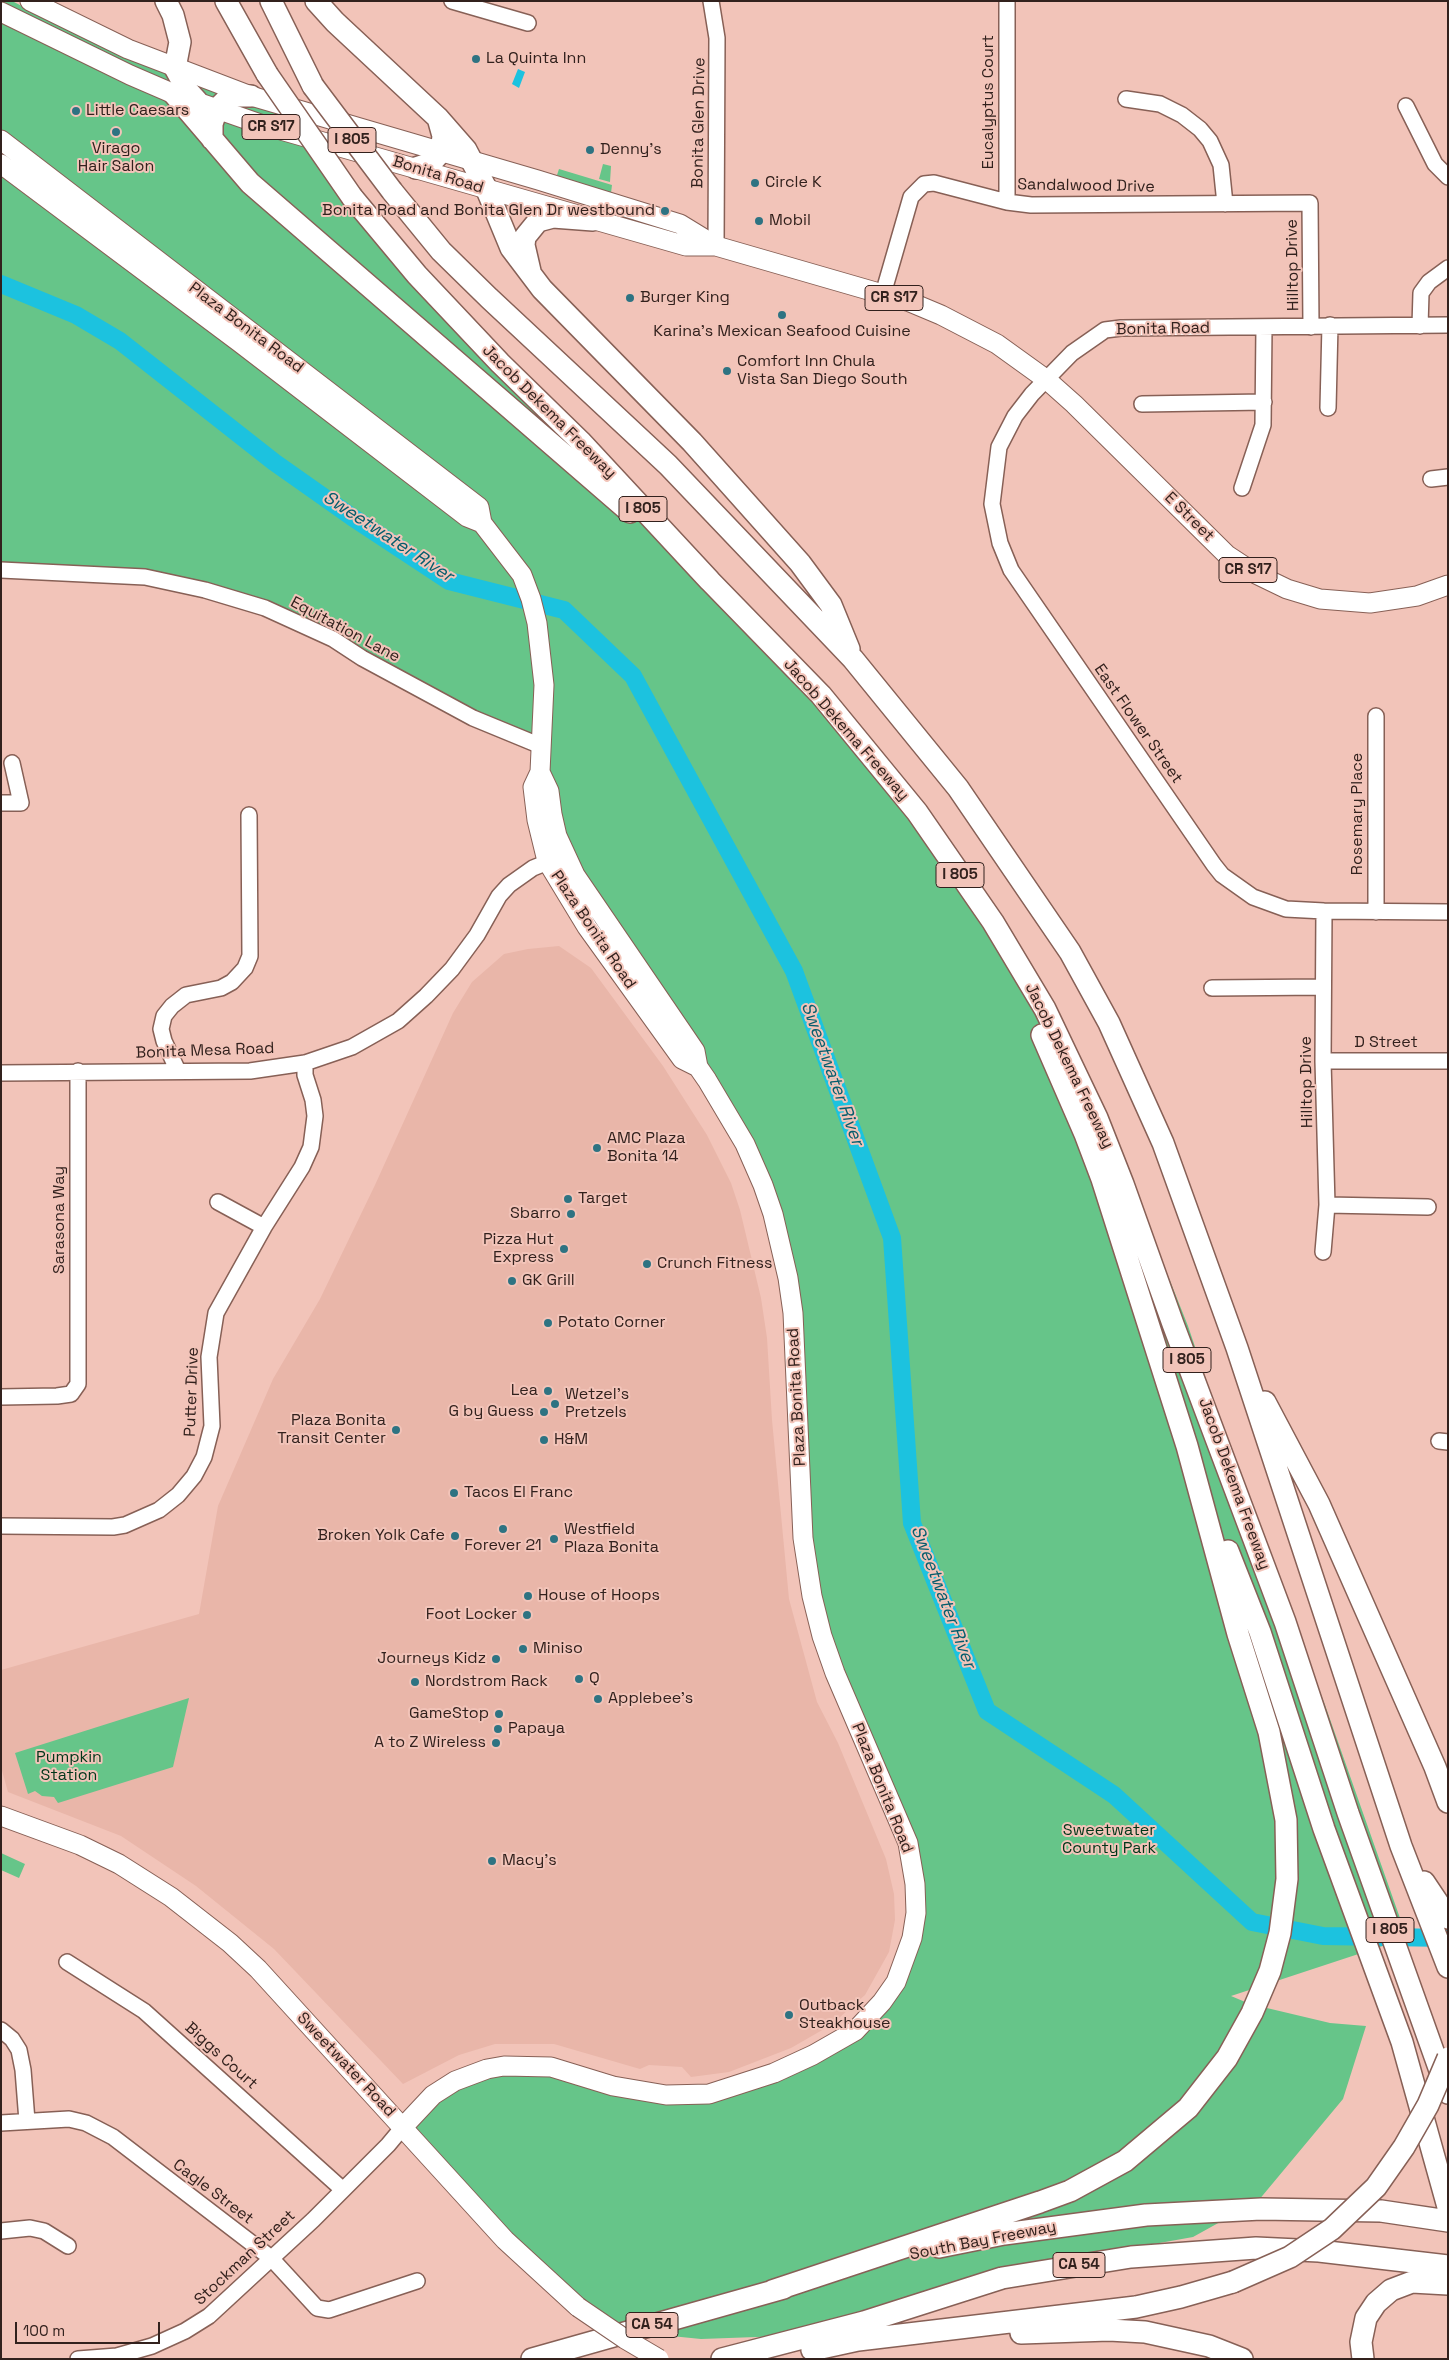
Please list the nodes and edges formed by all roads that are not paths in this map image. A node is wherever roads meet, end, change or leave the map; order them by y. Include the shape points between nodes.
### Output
1 (30, 1) edge
2 (166, 1) edge
3 (226, 1) edge
4 (271, 1) edge
5 (316, 1) edge
6 (452, 1) edge
7 (711, 1) edge
8 (1007, 1) edge
9 (1, 12) edge
10 (528, 23) dead end
11 (175, 68) junction
12 (174, 94) junction
13 (251, 96) junction
14 (1126, 99) dead end
15 (197, 101) junction
16 (1406, 106) dead end
17 (217, 109) junction
18 (438, 118) junction
19 (212, 139) junction
20 (1, 140) edge
21 (441, 152) junction
22 (474, 162) junction
23 (1, 164) edge
24 (416, 168) junction
25 (1448, 177) edge
26 (487, 190) junction
27 (1007, 202) junction
28 (1310, 203) joint
29 (1225, 204) junction
30 (593, 220) junction
31 (716, 246) junction
32 (1448, 268) edge
33 (531, 274) junction
34 (883, 294) junction
35 (1330, 325) junction
36 (1448, 325) edge
37 (1420, 326) junction
38 (1264, 327) junction
39 (1311, 327) junction
40 (1046, 380) junction
41 (1264, 402) junction
42 (1142, 404) dead end
43 (1328, 408) dead end
44 (1448, 477) edge
45 (1431, 479) dead end
46 (1242, 488) dead end
47 (482, 523) junction
48 (1, 570) edge
49 (710, 581) junction
50 (1448, 586) edge
51 (854, 659) junction
52 (1376, 716) dead end
53 (540, 746) junction
54 (12, 763) dead end
55 (540, 772) junction
56 (1, 803) edge
57 (249, 814) dead end
58 (567, 856) junction
59 (547, 860) junction
60 (1324, 911) junction
61 (1376, 912) junction
62 (1448, 912) edge
63 (994, 922) junction
64 (1323, 986) junction
65 (1212, 988) dead end
66 (1324, 1061) junction
67 (1448, 1061) edge
68 (305, 1064) junction
69 (698, 1067) junction
70 (78, 1071) junction
71 (178, 1071) junction
72 (1, 1073) edge
73 (218, 1202) dead end
74 (1327, 1205) junction
75 (1428, 1207) dead end
76 (264, 1227) junction
77 (1324, 1252) dead end
78 (1237, 1348) junction
79 (1, 1397) edge
80 (1187, 1446) junction
81 (1, 1526) edge
82 (1448, 1802) edge
83 (1, 1816) edge
84 (1401, 1846) junction
85 (1448, 1918) edge
86 (66, 1962) dead end
87 (1448, 1967) edge
88 (1, 2030) edge
89 (1440, 2052) edge
90 (1448, 2093) edge
91 (27, 2120) junction
92 (1, 2123) edge
93 (402, 2127) junction
94 (342, 2190) junction
95 (1446, 2201) edge
96 (1448, 2221) edge
97 (1, 2231) edge
98 (68, 2246) dead end
99 (271, 2258) junction
100 (1448, 2266) edge
101 (417, 2281) dead end
102 (1448, 2284) edge
103 (772, 2291) junction
104 (926, 2331) junction
105 (78, 2359) edge
106 (532, 2359) edge
107 (659, 2359) edge
108 (722, 2359) edge
109 (771, 2359) edge
110 (1242, 2359) edge
111 (1363, 2359) edge

1 - 11 main road, Bonita Road / CR S17
2 - 11 highway via 180,42
3 - 49 highway, Jacob Dekema Freeway / I 805, bridge via 267,74 352,197 417,275 580,441
4 - 51 highway, I 805, bridge via 314,86 441,251 668,465
5 - 18 highway
6 - 10 street
7 - 31 street, Bonita Glen Drive via 717,38
8 - 27 street, Eucalyptus Court
9 - 12 main road, Bonita Road / CR S17
11 - 13 main road, Bonita Road / CR S17
11 - 15 highway
12 - 15 main road, Bonita Road / CR S17
12 - 19 highway
13 - 17 highway via 230,96
13 - 21 main road, Bonita Road / CR S17
14 - 29 street via 1160,104 1200,129 1210,141 1221,165
15 - 17 main road, Bonita Road / CR S17
16 - 25 street via 1435,164
17 - 19 highway
17 - 24 main road, Bonita Road / CR S17
18 - 21 highway via 443,136
18 - 22 highway
19 - 49 highway via 250,183
20 - 47 main road, Plaza Bonita Road via 479,507
21 - 22 main road, Bonita Road / CR S17
21 - 24 highway via 431,163
22 - 26 highway
22 - 31 main road, Bonita Road / CR S17 via 680,224
23 - 47 main road, Plaza Bonita Road via 467,517
24 - 26 main road, Bonita Road / CR S17
26 - 30 main road, Bonita Road / CR S17
26 - 33 highway via 511,248
27 - 29 street, Sandalwood Drive via 1031,205
27 - 34 street, Sandalwood Drive via 934,183 918,188 910,198
28 - 29 street, Sandalwood Drive
28 - 39 street, Hilltop Drive
30 - 31 main road, Bonita Road / CR S17 via 686,246
30 - 33 highway via 552,217 536,223 525,237 524,245
31 - 34 main road, Bonita Road / CR S17
32 - 37 street via 1429,282 1421,293
33 - 51 highway via 692,442 800,563 831,605
34 - 40 main road, Bonita Road / CR S17 via 941,315 997,344
35 - 37 street, Bonita Road
35 - 39 street, Bonita Road
35 - 43 street
36 - 37 street, Bonita Road
38 - 39 street, Bonita Road
38 - 40 street, Bonita Road via 1105,330 1072,352
38 - 41 street
40 - 50 main road, E Street / CR S17 via 1227,555 1271,583 1320,599 1354,603 1402,600
40 - 60 street, East Flower Street via 1015,416 999,447 992,504 1000,543 1011,570 1214,866 1237,887 1264,902 1286,909
41 - 42 street
41 - 46 street via 1263,425
44 - 45 street
47 - 53 main road, Plaza Bonita Road via 513,561 531,599 544,685
48 - 53 street, Equitation Lane via 146,577 265,608 333,639 473,718
49 - 63 highway, Jacob Dekema Freeway / I 805 via 821,695 917,812
51 - 78 highway, I 805 via 958,788 1070,952 1109,1023 1163,1143
52 - 61 street, Rosemary Place
53 - 55 main road, Plaza Bonita Road
54 - 56 street via 21,803
55 - 58 main road, Plaza Bonita Road via 549,791 557,836
55 - 59 main road, Plaza Bonita Road via 533,787
57 - 71 street via 250,956 245,968 232,982 221,988 186,995 164,1016 161,1028 164,1042
58 - 59 street, Bonita Mesa Road
58 - 69 main road, Plaza Bonita Road via 574,875 695,1051
59 - 68 street, Bonita Mesa Road via 509,884 452,968 398,1021 352,1047
59 - 69 main road, Plaza Bonita Road via 587,927 682,1060
60 - 61 street, East Flower Street
60 - 64 street, Hilltop Drive
61 - 62 street, East Flower Street
63 - 80 highway via 1089,1143
63 - 89 highway, Jacob Dekema Freeway / I 805 via 1046,1009 1117,1168 1285,1622 1348,1813
64 - 65 street
64 - 66 street, Hilltop Drive
66 - 67 street, D Street
66 - 74 street, Hilltop Drive
68 - 71 street, Bonita Mesa Road via 250,1071
68 - 76 street, Putter Drive via 314,1108 314,1136 302,1167
69 - 93 main road, Plaza Bonita Road via 745,1144 773,1214 793,1313 803,1538 812,1596 835,1673 908,1844 915,1884 916,1913 912,1938 896,1982 855,2030 774,2073 709,2094 666,2095 613,2086 550,2067 504,2066 456,2081 433,2095
70 - 71 street, Bonita Mesa Road
70 - 72 street, Bonita Mesa Road
70 - 79 street, Sarasona Way via 78,1384 71,1394
73 - 76 street
74 - 75 street
74 - 77 street, Hilltop Drive
76 - 81 street, Putter Drive via 216,1313 209,1357 212,1426 200,1467 187,1486 159,1510 125,1525
78 - 82 highway via 1319,1504
78 - 84 highway, I 805
80 - 95 highway via 1260,1632 1324,1829 1402,2042
80 - 103 highway via 1238,1634 1269,1732 1286,1820 1287,1879 1280,1933 1270,1971 1252,2013 1227,2058 1188,2108 1111,2169 1070,2191 1040,2202
83 - 93 main road, Sweetwater Road via 95,1852 171,1897 258,1969
84 - 85 highway
84 - 87 highway, I 805
86 - 94 street, Biggs Court via 144,2011
88 - 91 street via 12,2039 18,2050
89 - 90 highway, Jacob Dekema Freeway / I 805
89 - 104 highway, bridge via 1428,2105 1376,2187 1332,2229 1290,2256 1233,2282 1136,2307
91 - 92 street, Cagle Street
91 - 99 street, Cagle Street via 69,2119 86,2123 113,2137
93 - 94 street, Stockman Street
93 - 107 main road, Sweetwater Road, bridge via 505,2240 578,2307
94 - 99 street, Stockman Street
96 - 103 highway, South Bay Freeway / CA 54 via 1381,2211 1261,2208 1146,2215 1004,2234 926,2250
97 - 98 street via 44,2230
99 - 101 street, Cagle Street via 318,2308 329,2310
99 - 105 street, Stockman Street via 209,2316 185,2331 135,2352
100 - 108 highway, CA 54 via 1320,2251 1256,2248 1131,2257 1002,2278 864,2322
102 - 111 highway via 1412,2282 1391,2290 1376,2303 1366,2318 1361,2342
103 - 106 highway, South Bay Freeway / CA 54
104 - 109 highway via 858,2340
104 - 110 highway via 967,2335 1109,2330 1145,2332 1201,2344

